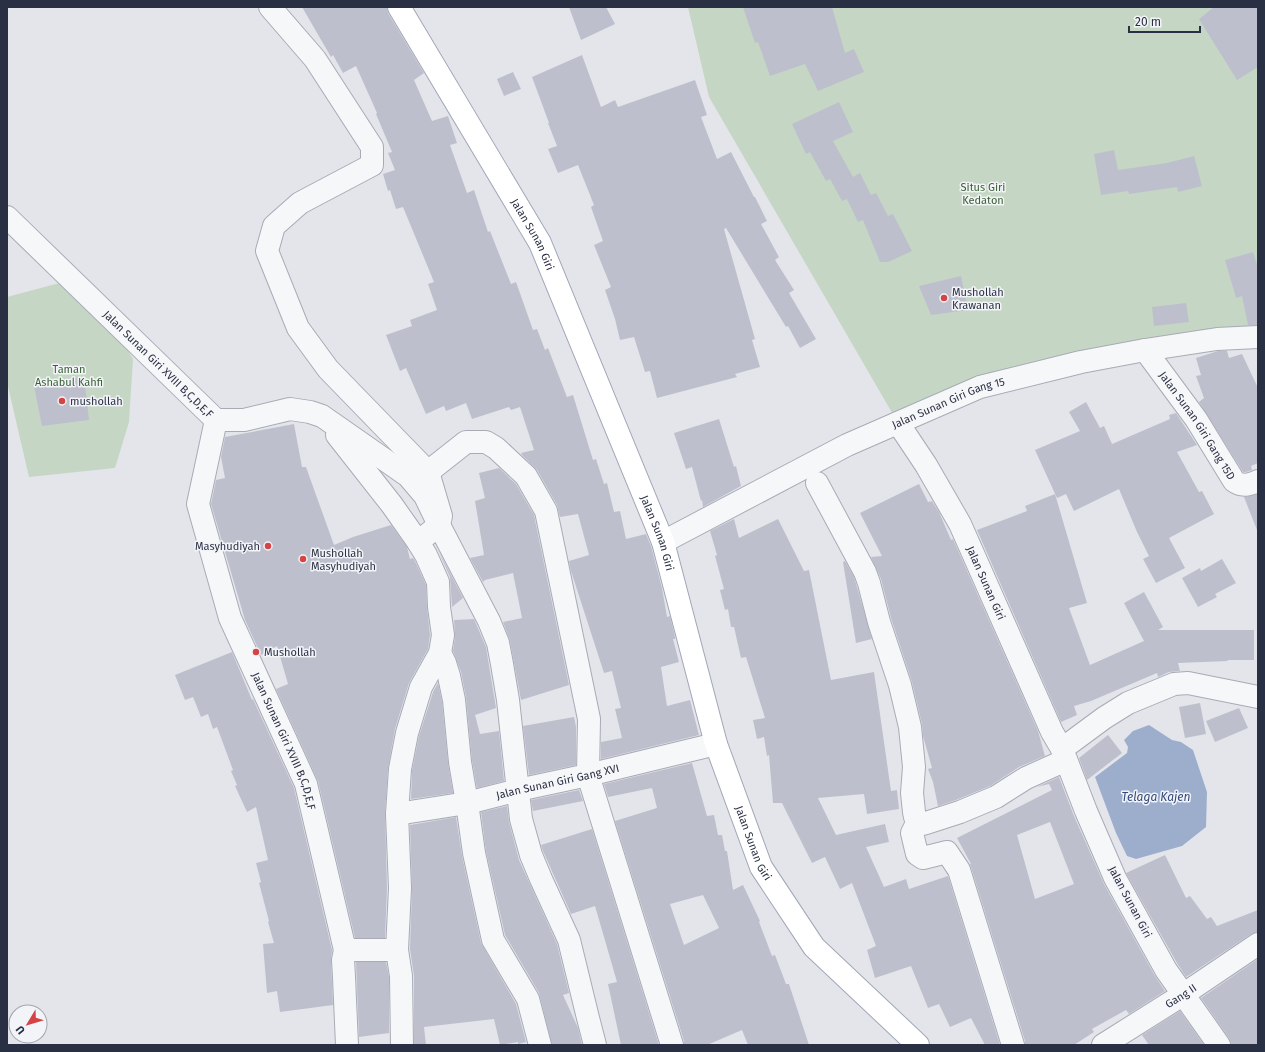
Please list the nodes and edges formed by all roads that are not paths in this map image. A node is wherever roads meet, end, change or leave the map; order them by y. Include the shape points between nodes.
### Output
1 (270, 7) edge
2 (399, 7) edge
3 (7, 217) edge
4 (1258, 337) edge
5 (1145, 350) junction
6 (322, 416) junction
7 (216, 420) junction
8 (898, 423) junction
9 (428, 472) junction
10 (1258, 481) edge
11 (817, 483) dead end
12 (439, 525) junction
13 (418, 542) junction
14 (663, 542) junction
15 (440, 653) junction
16 (1258, 697) edge
17 (716, 744) junction
18 (1064, 754) junction
19 (588, 775) junction
20 (518, 790) junction
21 (467, 803) junction
22 (397, 814) junction
23 (918, 821) junction
24 (1258, 944) edge
25 (345, 950) junction
26 (397, 950) junction
27 (1184, 994) junction
28 (347, 1045) edge
29 (402, 1045) edge
30 (540, 1045) edge
31 (596, 1045) edge
32 (672, 1045) edge
33 (918, 1045) edge
34 (1013, 1045) edge
35 (1103, 1045) edge
36 (1219, 1045) edge

1 - 9 street via 315,59 372,147 372,165 300,203 274,226 267,252 298,328 328,369
2 - 14 main road, Jalan Sunan Giri via 540,243
3 - 7 street, Jalan Sunan Giri XVIII B,C,D,E,F
4 - 5 street, Jalan Sunan Giri Gang 15 via 1217,339
5 - 8 street, Jalan Sunan Giri Gang 15 via 1081,362 980,387
5 - 10 street, Jalan Sunan Giri Gang 15D via 1196,419 1234,481 1248,485
6 - 7 street via 290,409 244,420
6 - 12 street via 408,476 425,496
6 - 13 street via 392,504
7 - 25 street, Jalan Sunan Giri XVIII B,C,D,E,F via 198,504 230,618 306,784
8 - 14 street, Jalan Sunan Giri Gang 15 via 847,445
8 - 18 street, Jalan Sunan Giri via 960,524
9 - 12 street via 441,516
9 - 19 street via 466,442 486,442 526,476 546,511 589,719
11 - 23 street via 866,572 900,685 910,727 914,768 912,793 915,817
12 - 13 street
12 - 20 street via 498,643 508,700
13 - 15 street via 438,582 443,635
14 - 17 main road, Jalan Sunan Giri
15 - 21 street via 449,676 454,700
15 - 22 street via 421,687 408,733 400,769
16 - 18 street via 1188,683 1174,684 1128,704 1104,718
17 - 19 street, Jalan Sunan Giri Gang XVI
17 - 33 main road, Jalan Sunan Giri via 765,874 814,947
18 - 23 street via 996,797 922,824
18 - 27 street, Jalan Sunan Giri via 1115,878 1166,970
19 - 20 street, Jalan Sunan Giri Gang XVI
19 - 32 street
20 - 21 street, Jalan Sunan Giri Gang XVI
20 - 31 street via 521,819 531,854 569,940
21 - 22 street, Jalan Sunan Giri Gang XVI
21 - 30 street via 474,853 493,940 528,999
22 - 26 street via 400,888
23 - 34 street via 912,833 917,854 923,858 947,852 959,870
24 - 27 street, Gang II
25 - 26 street
25 - 28 street, Jalan Sunan Giri XVIII B,C,D,E,F
26 - 29 street via 401,976
27 - 35 street, Gang II
27 - 36 street, Jalan Sunan Giri

